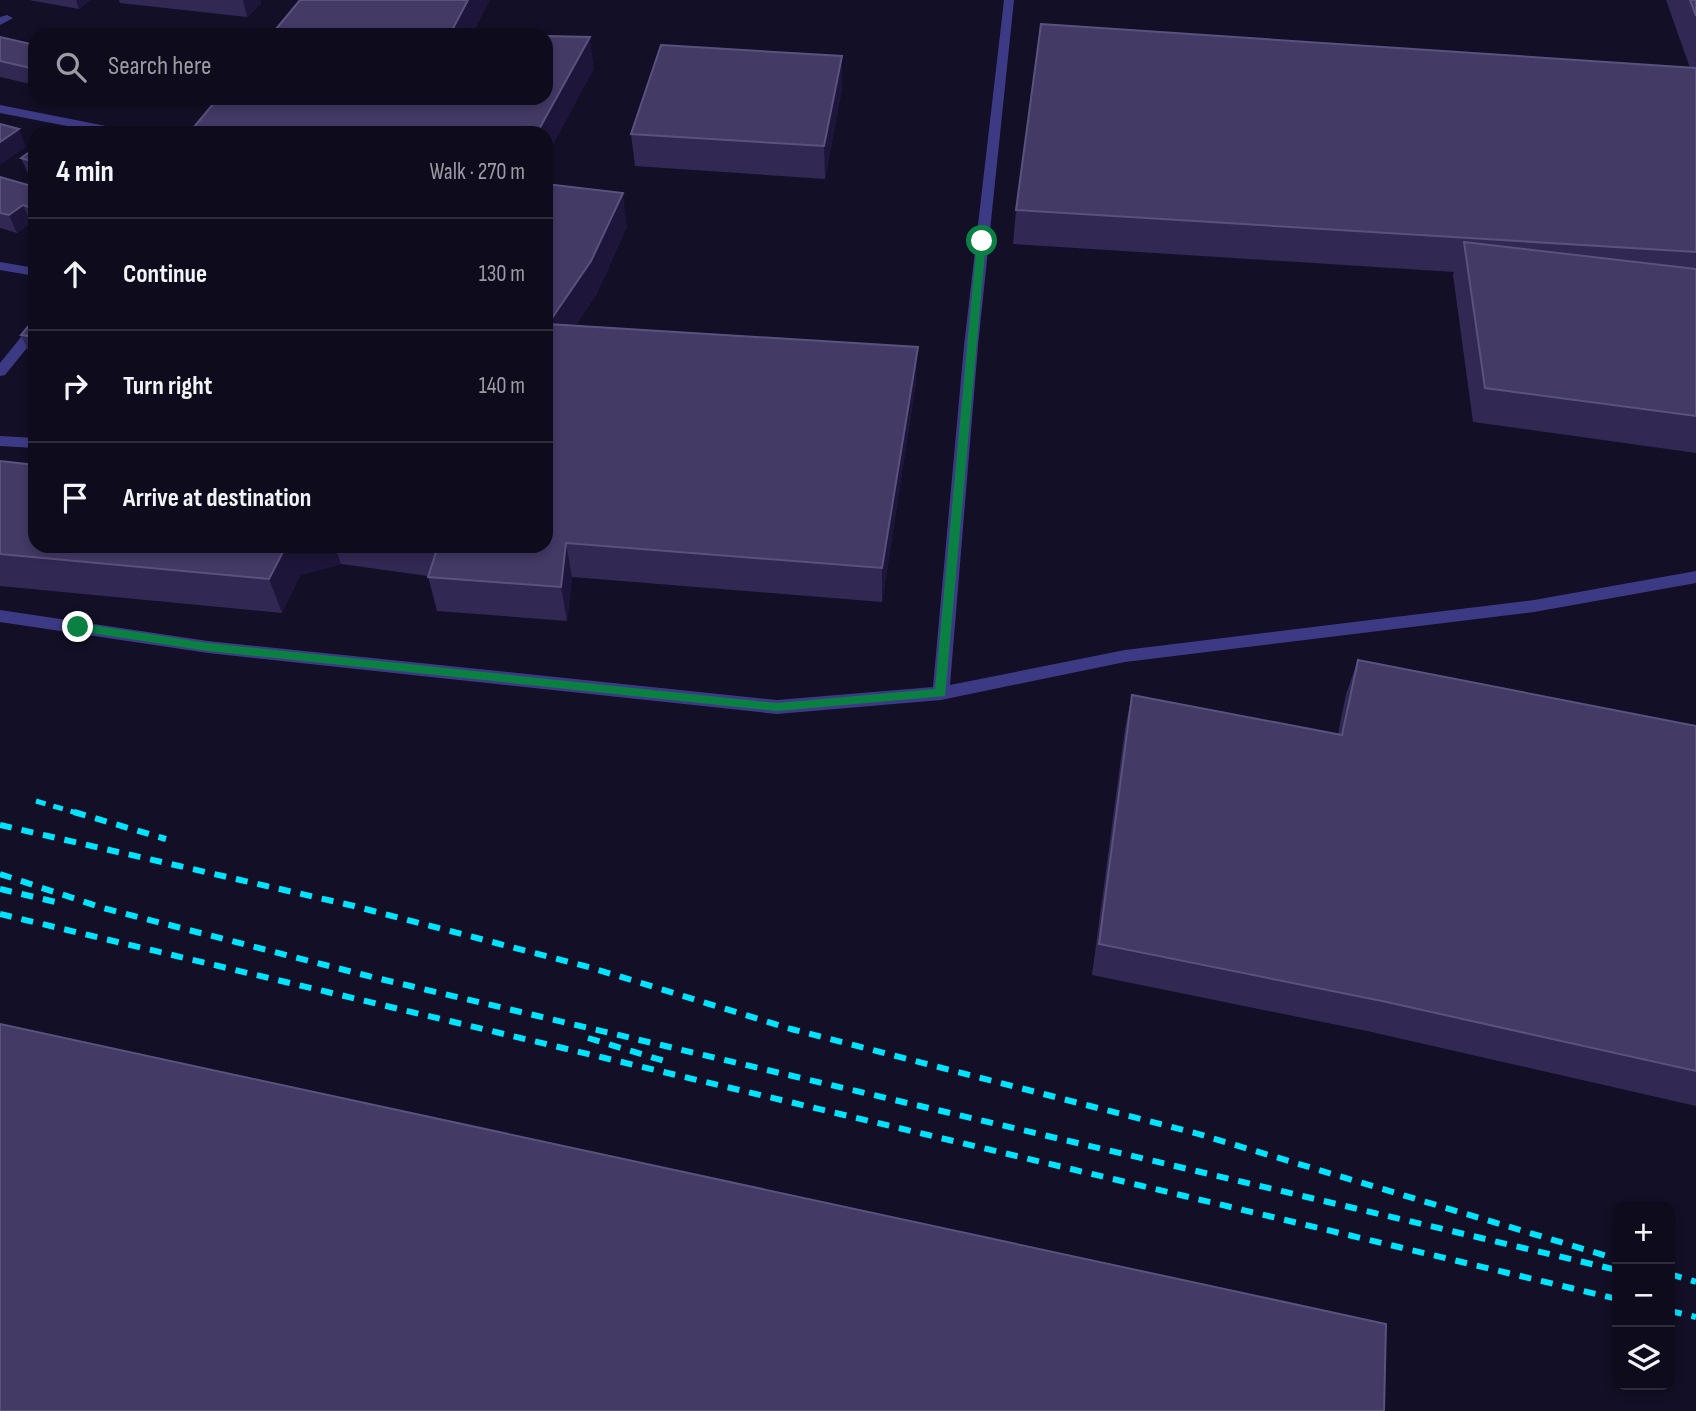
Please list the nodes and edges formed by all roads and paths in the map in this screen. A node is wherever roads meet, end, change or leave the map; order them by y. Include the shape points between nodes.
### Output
1 (1009, 0) edge
2 (0, 109) edge
3 (86, 126) edge
4 (0, 266) edge
5 (28, 271) edge
6 (28, 338) edge
7 (0, 372) edge
8 (0, 442) edge
9 (28, 443) edge
10 (1696, 577) edge
11 (0, 616) edge
12 (941, 693) junction

1 - 12 street via 971,346
2 - 3 street
4 - 5 street
6 - 7 street
8 - 9 street
10 - 12 street via 1534,606 1125,656
11 - 12 street via 208,647 777,707

